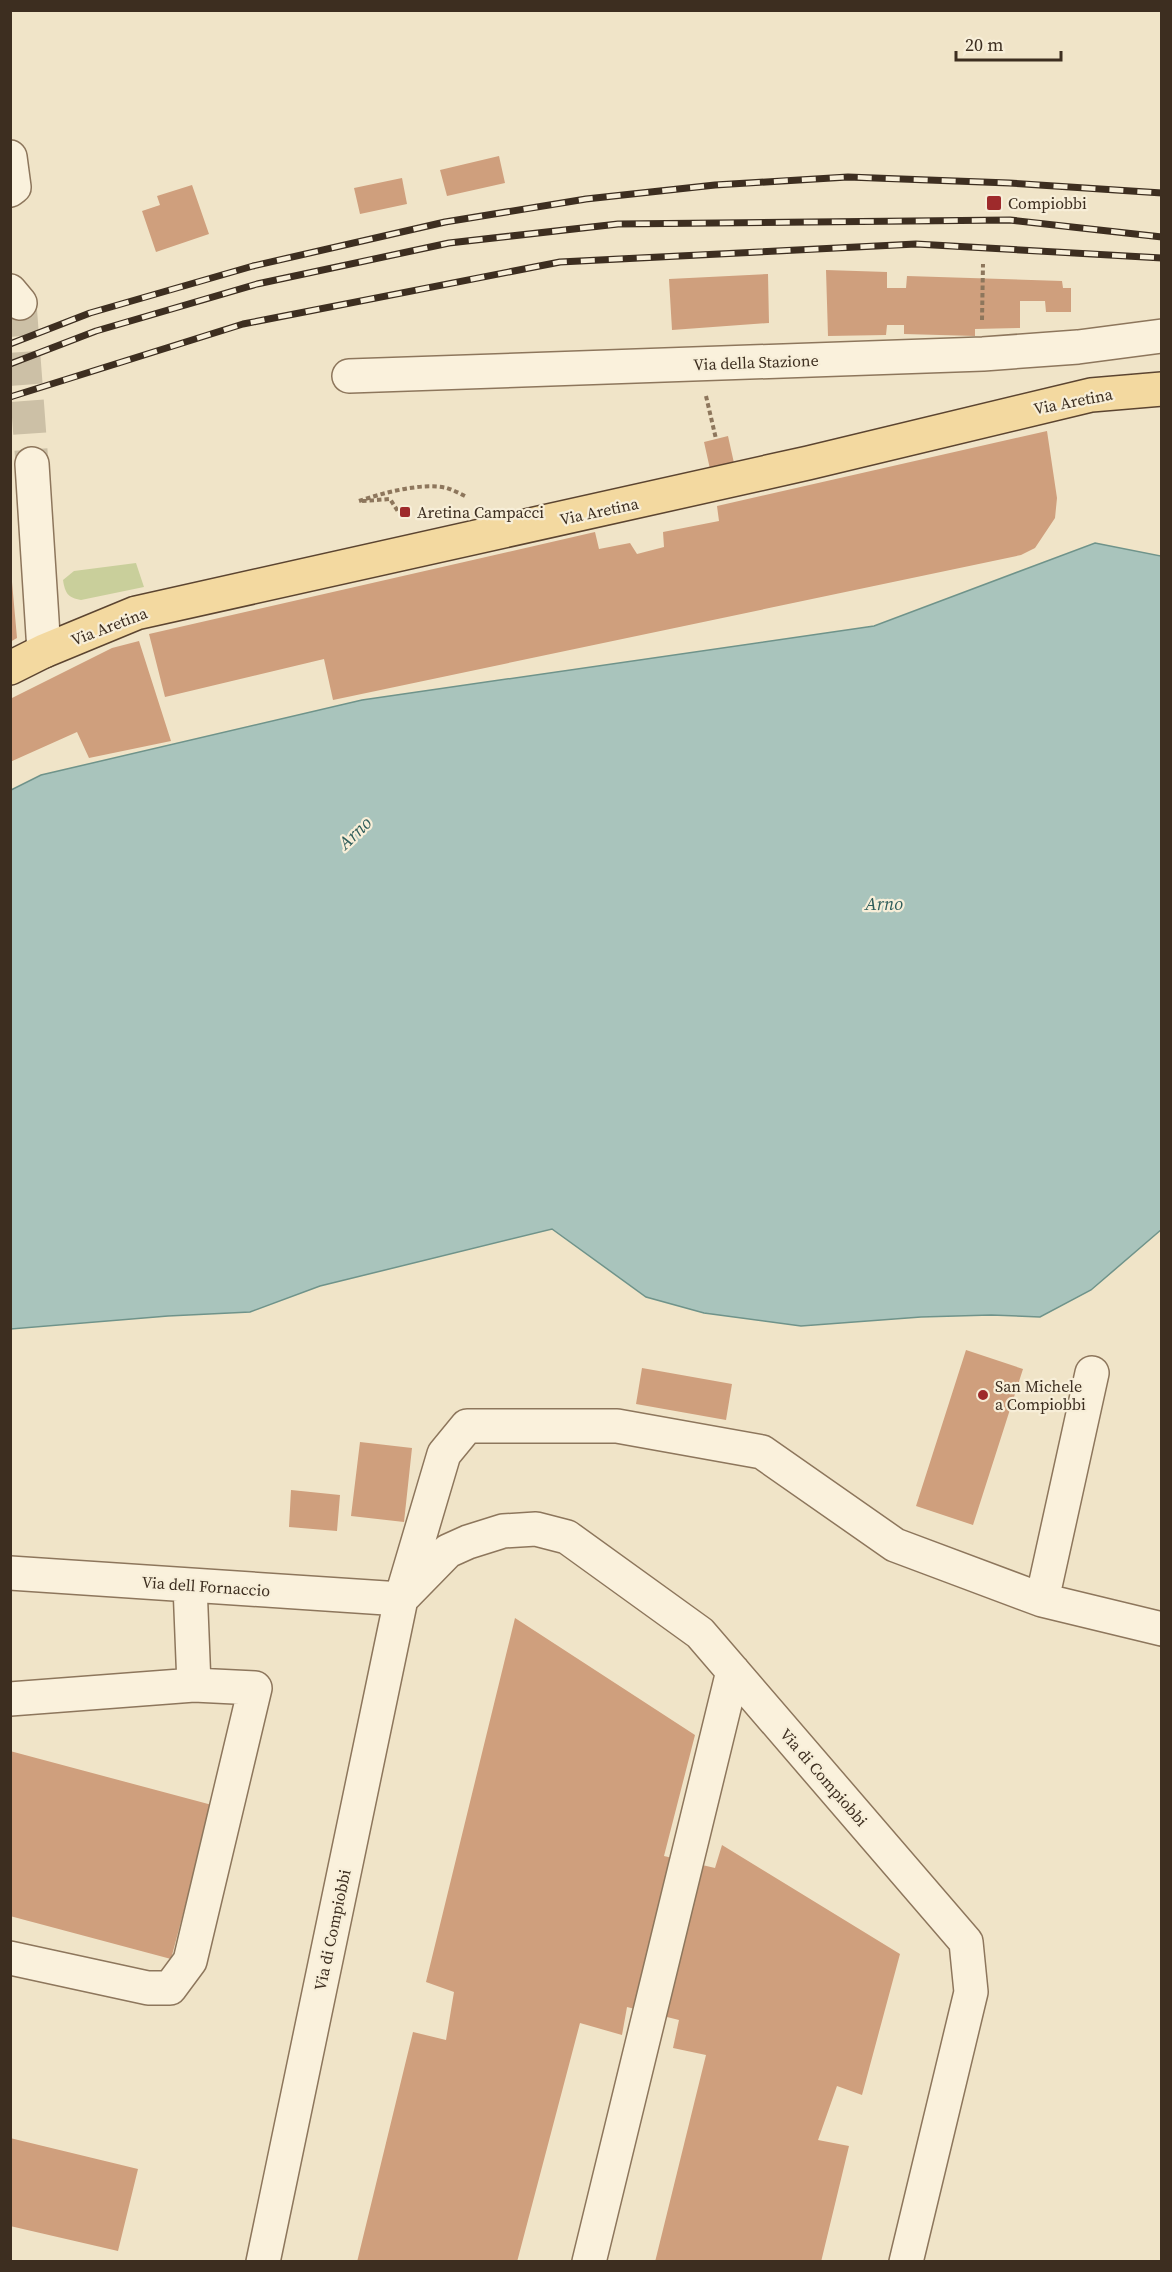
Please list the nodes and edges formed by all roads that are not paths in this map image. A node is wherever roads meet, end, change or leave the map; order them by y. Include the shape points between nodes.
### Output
1 (10, 157) edge
2 (10, 190) edge
3 (1161, 336) edge
4 (349, 376) dead end
5 (1161, 389) edge
6 (32, 464) tunnel mouth
7 (44, 651) junction
8 (10, 668) edge
9 (1092, 1374) dead end
10 (10, 1573) edge
11 (190, 1585) junction
12 (401, 1599) junction
13 (1042, 1600) junction
14 (1161, 1629) edge
15 (733, 1671) junction
16 (195, 1685) junction
17 (10, 1699) edge
18 (10, 1958) edge
19 (263, 2262) edge
20 (589, 2262) edge
21 (906, 2262) edge

1 - 2 street via 14,187
3 - 4 street, Via della Stazione via 983,354
5 - 7 main road, Via Aretina via 1091,395 774,471 136,613
6 - 7 street
7 - 8 main road, Via Aretina
9 - 13 street
10 - 11 street, Via dell Fornaccio
11 - 12 street, Via dell Fornaccio
11 - 16 street
12 - 13 street, Via di Compiobbi via 444,1454 467,1426 617,1426 762,1452 895,1545
12 - 15 street, Via di Compiobbi via 448,1551 503,1531 536,1529 567,1537 595,1556 700,1633
12 - 19 street, Via di Compiobbi
13 - 14 street, Via di Compiobbi
15 - 20 street
15 - 21 street, Via di Compiobbi via 966,1942 971,1992
16 - 17 street
16 - 18 street via 255,1688 190,1961 170,1988 148,1988

